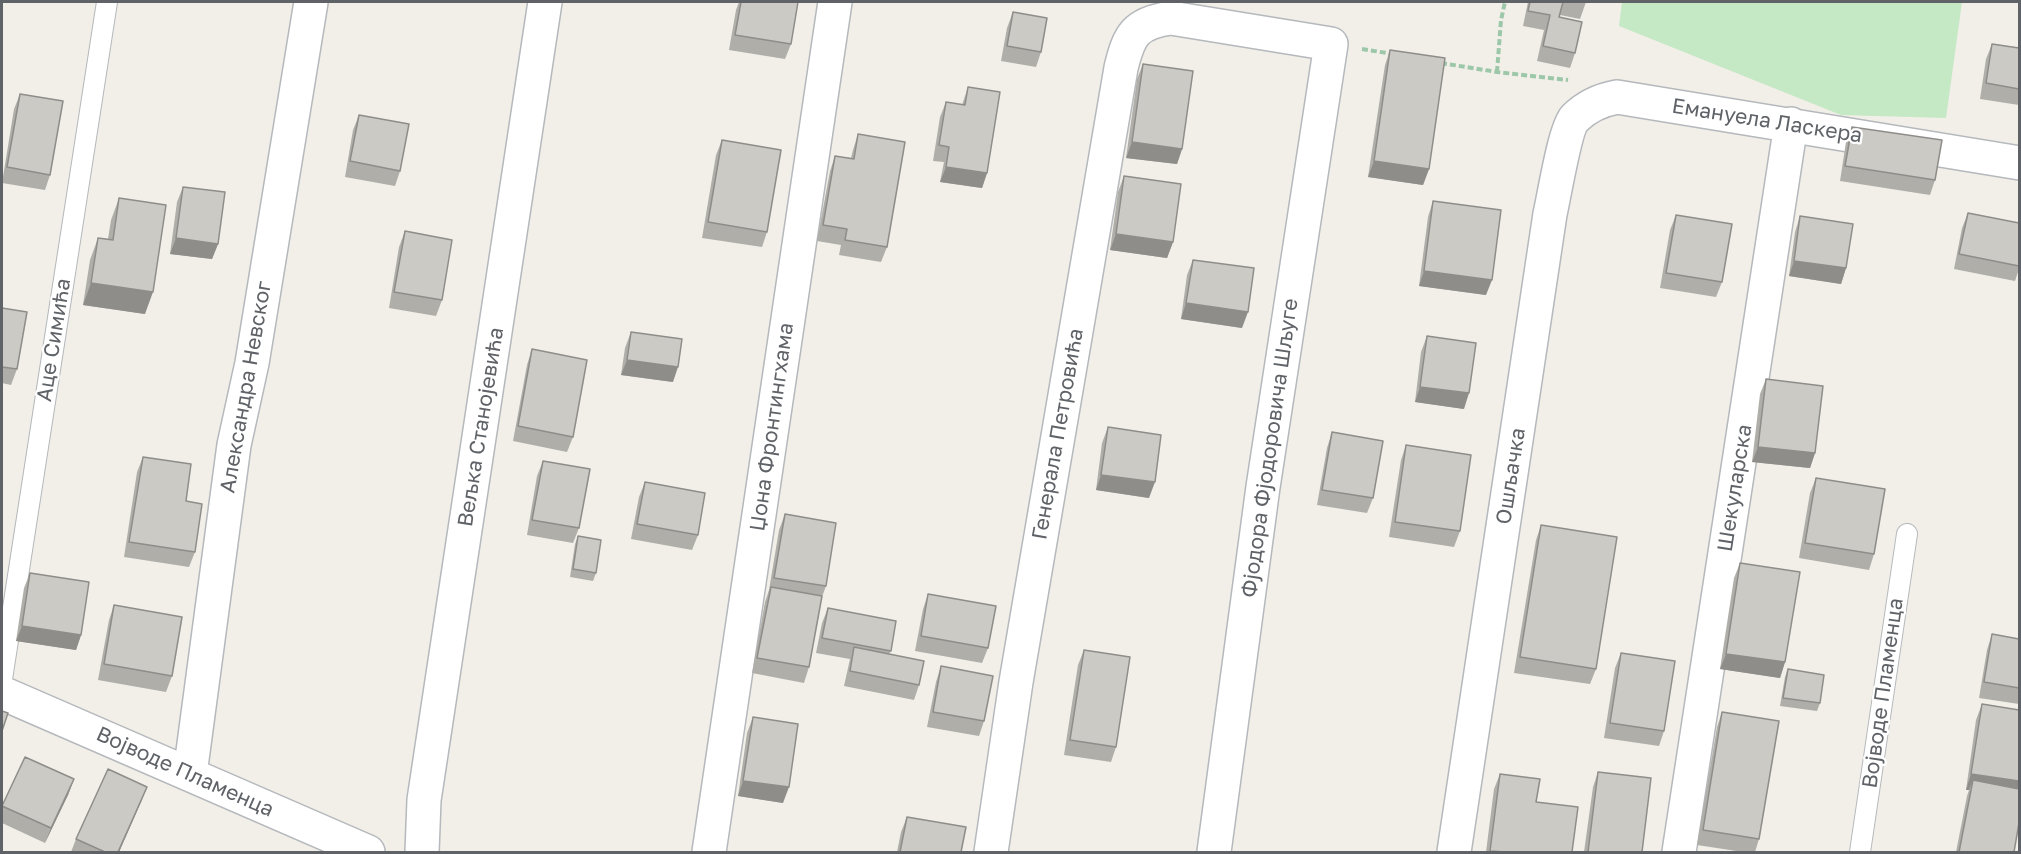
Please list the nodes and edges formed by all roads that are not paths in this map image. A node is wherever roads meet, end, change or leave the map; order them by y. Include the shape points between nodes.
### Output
1 (107, 2) edge
2 (311, 2) edge
3 (545, 2) edge
4 (835, 2) edge
5 (1331, 44) joint
6 (1589, 108) joint
7 (1791, 124) junction
8 (2019, 163) edge
9 (1907, 534) dead end
10 (2, 680) edge
11 (2, 693) edge
12 (189, 774) junction
13 (368, 852) edge
14 (422, 852) edge
15 (709, 852) edge
16 (991, 852) edge
17 (1214, 852) edge
18 (1454, 852) edge
19 (1679, 852) edge
20 (1860, 852) edge

1 - 10 lane, Аце Симића
2 - 12 street, Александра Невског via 252,363 234,445
3 - 14 street, Вељка Станојевића via 424,800
4 - 15 street, Џона Фронтингхама
5 - 16 street, Генерала Петровића via 1171,18 1145,25 1128,42 1016,682
5 - 17 street, Фјодора Фјодоровича Шљуге via 1263,487
6 - 7 street, Емануела Ласкера via 1599,100 1617,97
6 - 18 street, Ошљачка via 1574,118 1550,214
7 - 8 street, Емануела Ласкера
7 - 19 street, Шекуларска
9 - 20 lane, Војводе Пламенца
11 - 12 street, Војводе Пламенца
12 - 13 street, Војводе Пламенца

